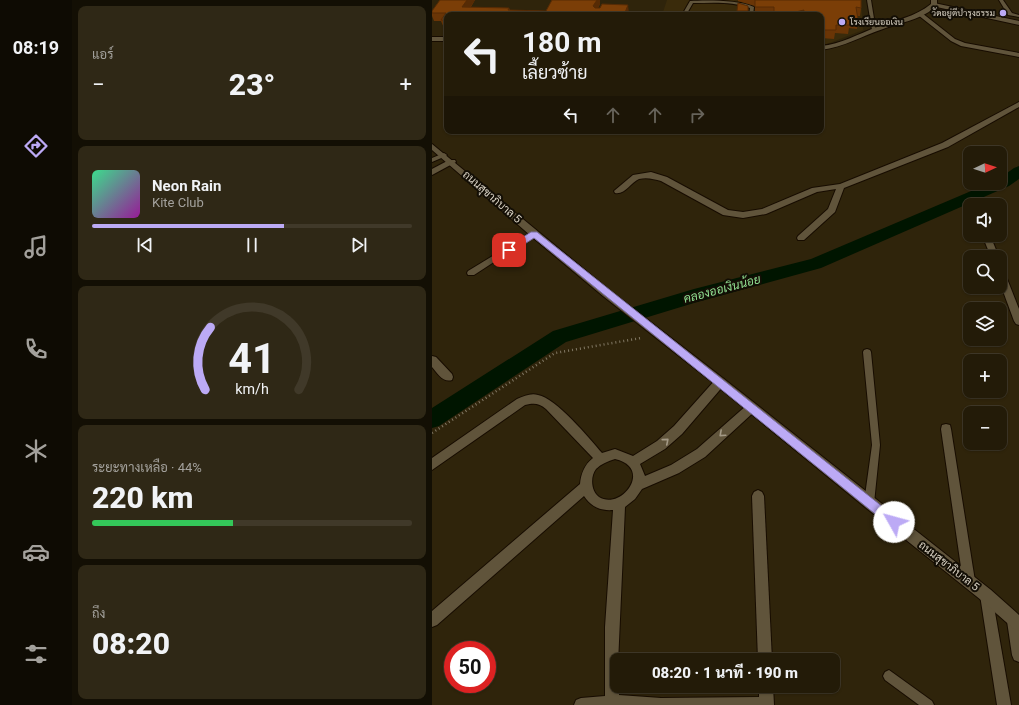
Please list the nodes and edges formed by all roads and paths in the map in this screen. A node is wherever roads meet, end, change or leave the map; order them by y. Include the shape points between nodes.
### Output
1 (869, 0) edge
2 (1001, 0) edge
3 (934, 3) edge
4 (686, 12) edge
5 (751, 12) edge
6 (920, 14) junction
7 (1019, 16) edge
8 (1019, 23) edge
9 (874, 30) junction
10 (432, 39) edge
11 (444, 39) edge
12 (824, 48) edge
13 (1019, 55) edge
14 (1019, 104) edge
15 (432, 146) edge
16 (444, 155) junction
17 (432, 160) edge
18 (452, 162) junction
19 (432, 172) edge
20 (841, 186) junction
21 (618, 191) dead end
22 (534, 234) junction
23 (801, 238) dead end
24 (471, 273) dead end
25 (1007, 289) edge
26 (1019, 321) edge
27 (655, 332) junction
28 (867, 352) dead end
29 (432, 360) edge
30 (448, 378) dead end
31 (720, 382) junction
32 (751, 408) junction
33 (946, 429) dead end
34 (432, 432) edge
35 (600, 458) junction
36 (633, 462) junction
37 (432, 465) edge
38 (637, 485) junction
39 (586, 487) junction
40 (758, 496) dead end
41 (619, 503) junction
42 (869, 503) junction
43 (968, 581) junction
44 (986, 595) junction
45 (432, 620) edge
46 (1017, 622) edge
47 (765, 653) edge
48 (1019, 655) edge
49 (889, 676) dead end
50 (766, 693) edge
51 (612, 703) edge
52 (581, 705) edge
53 (767, 705) edge
54 (928, 705) edge
55 (1004, 705) edge

1 - 9 lane
2 - 7 lane via 1010,14
3 - 6 street
3 - 8 street
4 - 5 lane via 692,2 742,2 752,7
6 - 9 street
6 - 13 street via 963,45
9 - 12 street
10 - 11 street
14 - 20 street via 945,145
15 - 16 street, ถนนสุขาภิบาล 5
16 - 17 lane
16 - 18 street, ถนนสุขาภิบาล 5
18 - 19 street
18 - 22 street, ถนนสุขาภิบาล 5
20 - 21 street via 815,190 763,212 743,215 726,213 664,179 651,175 636,178
20 - 23 street via 832,210
22 - 24 lane
22 - 27 street, ถนนสุขาภิบาล 5
25 - 26 street
27 - 31 street, ถนนสุขาภิบาล 5
27 - 34 path via 555,353
28 - 42 lane via 876,445
29 - 30 street
31 - 32 street, ถนนสุขาภิบาล 5
36 -> 31 street via 661,445 678,430
32 -> 38 street via 701,453 675,469
32 - 42 street, ถนนสุขาภิบาล 5
33 - 43 street
35 - 36 street via 615,454
35 - 37 street via 550,406 540,399 530,399
35 - 39 street via 588,471
36 - 38 street via 639,476
38 - 41 street via 633,493
39 - 41 street via 594,501 610,505
39 - 45 street
40 - 47 street
41 - 51 street via 612,627
42 - 43 street, ถนนสุขาภิบาล 5
43 - 44 street, ถนนสุขาภิบาล 5
44 - 46 street, ถนนสุขาภิบาล 5
44 - 55 street
46 - 48 street
49 - 54 lane
50 - 53 street
51 - 52 street
51 - 53 street

